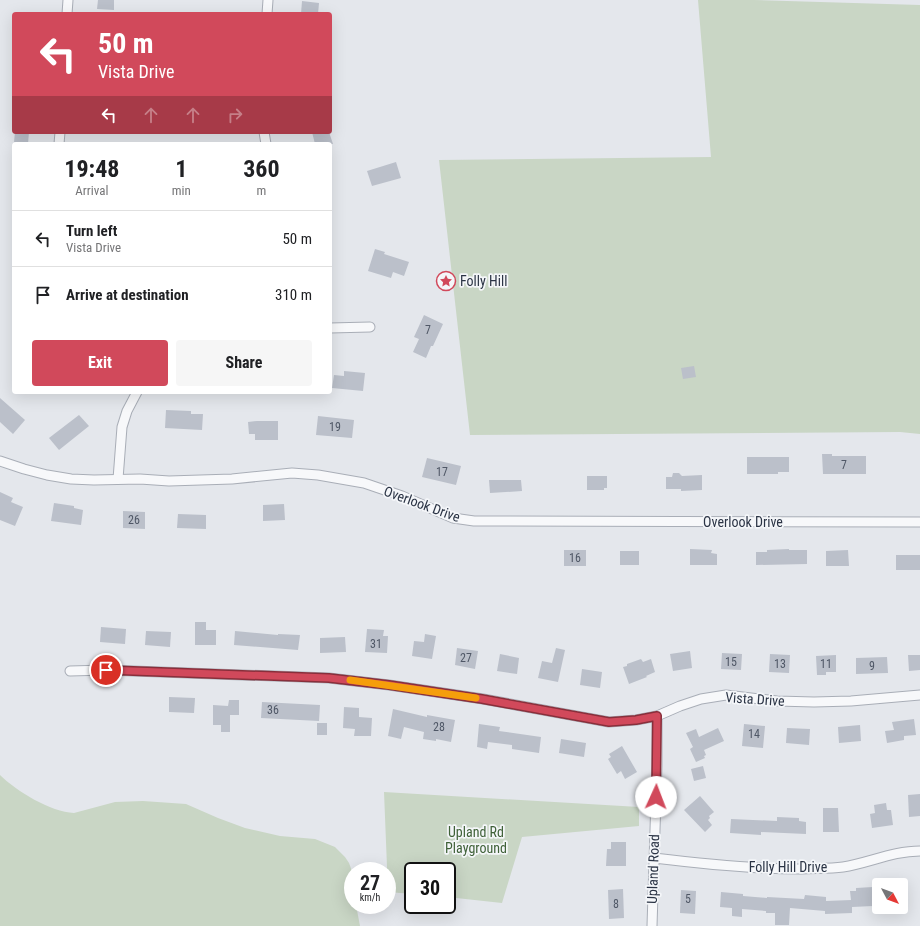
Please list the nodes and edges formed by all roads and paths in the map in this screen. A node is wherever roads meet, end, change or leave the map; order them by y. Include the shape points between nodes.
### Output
1 (68, 0) edge
2 (268, 0) edge
3 (67, 12) edge
4 (267, 12) edge
5 (370, 326) dead end
6 (332, 328) edge
7 (136, 394) edge
8 (0, 461) edge
9 (118, 479) junction
10 (920, 522) edge
11 (70, 671) dead end
12 (920, 695) edge
13 (657, 716) junction
14 (920, 850) edge
15 (654, 858) junction
16 (652, 926) edge

1 - 3 street
2 - 4 street
5 - 6 street
7 - 9 street via 122,427
8 - 9 street, Overlook Drive via 71,479
9 - 10 street, Overlook Drive via 169,481 232,479 292,473 318,474 364,483 453,518 474,521
11 - 13 street, Vista Drive via 329,678 482,699 609,722
12 - 13 street, Vista Drive via 814,702 726,695 701,699
13 - 15 street, Upland Road
14 - 15 street, Folly Hill Drive via 897,852 842,867 812,868 767,869
15 - 16 street, Upland Road

